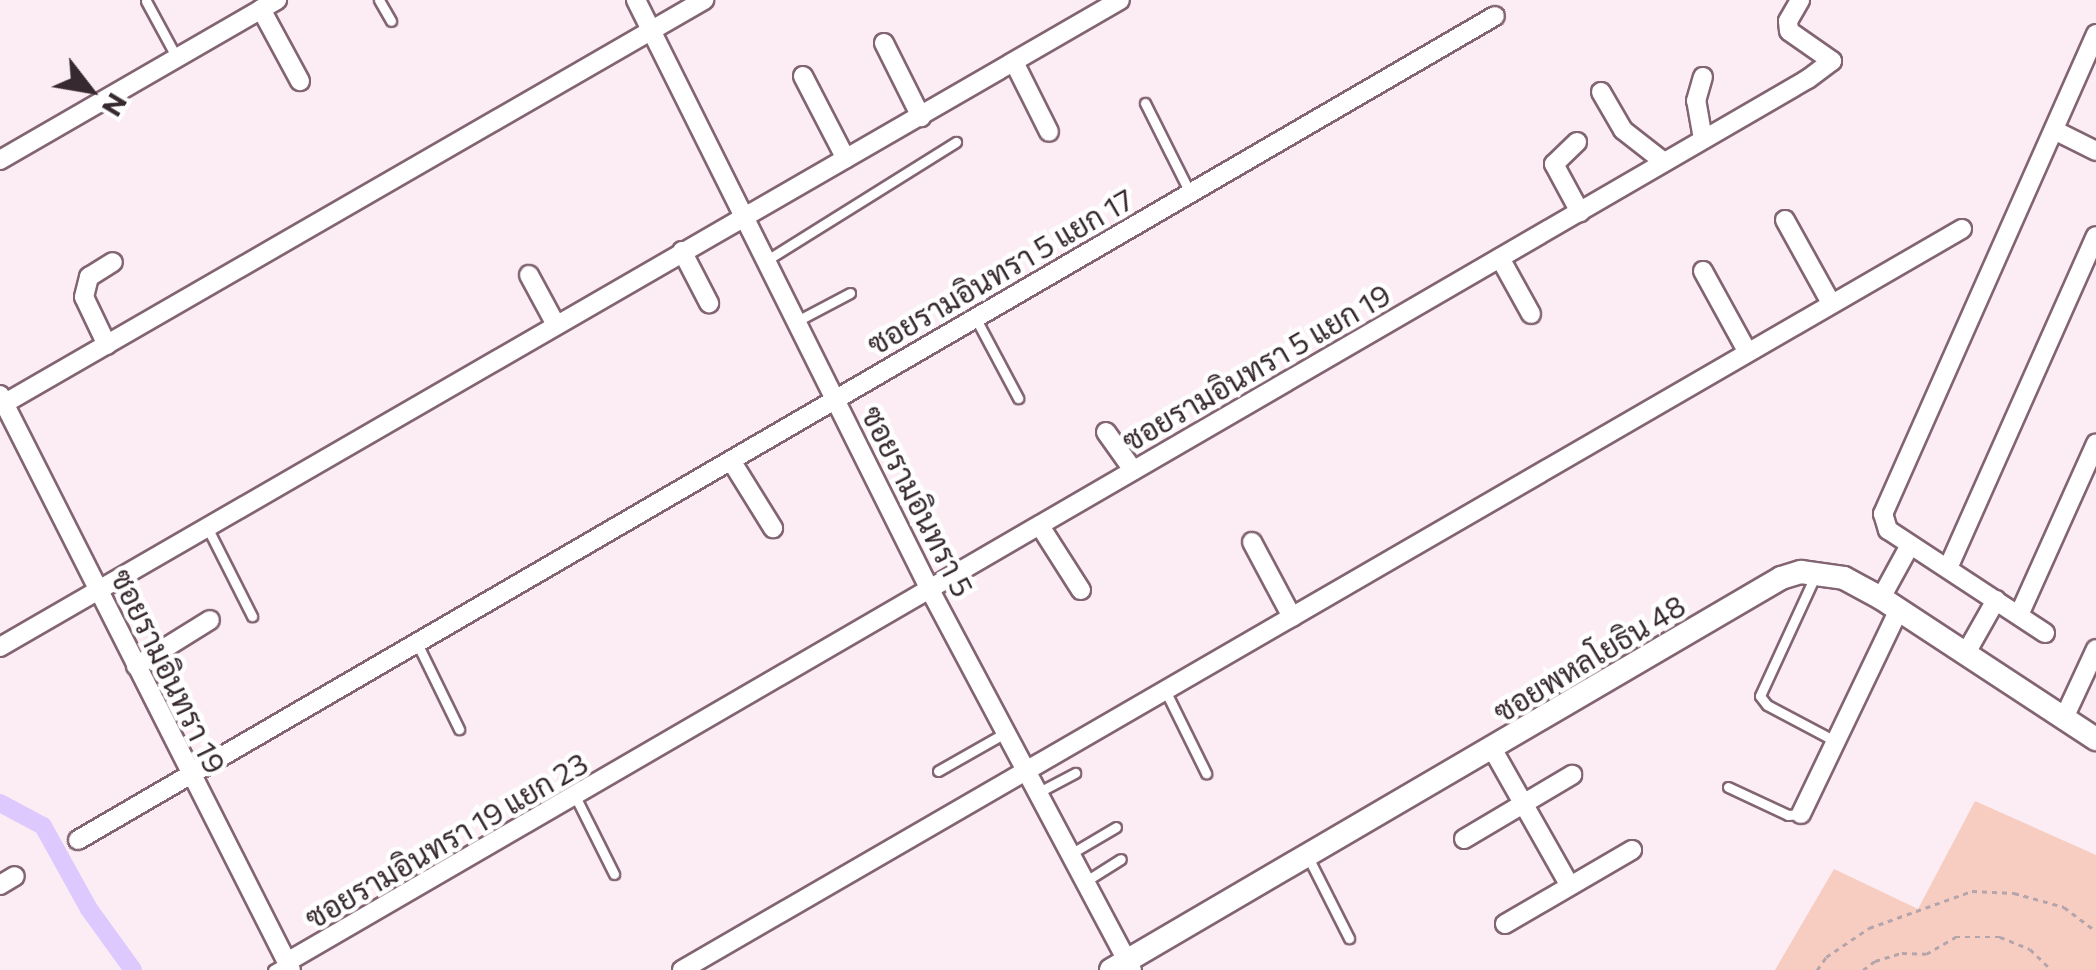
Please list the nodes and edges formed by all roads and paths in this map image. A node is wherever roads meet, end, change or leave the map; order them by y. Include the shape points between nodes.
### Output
1 (379, 0) edge
2 (636, 0) edge
3 (704, 0) edge
4 (1120, 0) edge
5 (1800, 0) edge
6 (146, 2) edge
7 (259, 7) edge
8 (1495, 16) dead end
9 (391, 21) dead end
10 (652, 30) junction
11 (2096, 34) edge
12 (884, 42) dead end
13 (177, 58) junction
14 (1014, 62) junction
15 (804, 76) dead end
16 (1703, 77) dead end
17 (300, 81) dead end
18 (1601, 92) dead end
19 (1145, 103) dead end
20 (921, 116) junction
21 (2054, 130) junction
22 (1048, 132) dead end
23 (1703, 139) junction
24 (956, 142) dead end
25 (1577, 142) dead end
26 (2096, 151) edge
27 (846, 158) junction
28 (0, 160) edge
29 (1664, 162) junction
30 (1190, 193) junction
31 (1580, 212) junction
32 (744, 216) junction
33 (1785, 220) dead end
34 (1962, 229) dead end
35 (2096, 236) edge
36 (682, 252) junction
37 (1500, 258) junction
38 (767, 260) junction
39 (113, 262) dead end
40 (1703, 270) dead end
41 (530, 275) dead end
42 (850, 293) dead end
43 (708, 303) dead end
44 (1831, 303) junction
45 (1530, 314) dead end
46 (975, 318) junction
47 (797, 321) junction
48 (556, 325) junction
49 (107, 345) junction
50 (1748, 352) junction
51 (836, 398) junction
52 (1018, 398) dead end
53 (1, 402) edge
54 (1106, 432) dead end
55 (2096, 444) edge
56 (732, 462) junction
57 (1132, 470) junction
58 (1040, 526) junction
59 (208, 527) junction
60 (773, 528) dead end
61 (1252, 542) dead end
62 (1910, 544) junction
63 (1948, 568) junction
64 (1817, 571) junction
65 (99, 590) junction
66 (930, 590) junction
67 (1080, 590) dead end
68 (1996, 600) junction
69 (1890, 603) junction
70 (2019, 615) junction
71 (252, 616) dead end
72 (1292, 616) junction
73 (210, 620) dead end
74 (2045, 632) dead end
75 (417, 643) junction
76 (0, 647) edge
77 (2096, 649) edge
78 (1966, 653) junction
79 (136, 666) junction
80 (1164, 690) junction
81 (2064, 718) junction
82 (459, 728) dead end
83 (1008, 731) junction
84 (2096, 738) edge
85 (1835, 741) junction
86 (1493, 750) junction
87 (632, 765) joint
88 (1027, 769) junction
89 (938, 771) dead end
90 (1075, 773) dead end
91 (1206, 773) dead end
92 (1572, 774) dead end
93 (190, 775) junction
94 (1728, 787) dead end
95 (1039, 792) junction
96 (576, 798) junction
97 (1524, 805) junction
98 (1801, 814) joint
99 (1116, 827) dead end
100 (1464, 838) dead end
101 (78, 840) dead end
102 (1632, 850) dead end
103 (1072, 853) junction
104 (1308, 856) junction
105 (1121, 859) dead end
106 (614, 874) dead end
107 (1086, 881) junction
108 (1570, 886) junction
109 (1504, 924) dead end
110 (2096, 931) edge
111 (1349, 938) dead end
112 (1826, 956) junction
113 (284, 967) edge
114 (1123, 967) edge
115 (682, 970) edge
116 (1816, 970) edge
117 (1825, 970) edge
118 (1862, 970) edge
119 (2052, 970) edge

1 - 9 lane
2 - 10 street, ซอยรามอินทรา 5
3 - 10 street
4 - 14 street
5 - 23 street, ซอยรามอินทรา 5 แยก 19 via 1788,32 1832,60
6 - 13 lane
7 - 13 street
7 - 17 street
8 - 30 street, ซอยรามอินทรา 5 แยก 17
10 - 32 street, ซอยรามอินทรา 5
10 - 49 street
11 - 21 street
12 - 20 street
13 - 28 street
14 - 20 street
14 - 22 street
15 - 27 street
16 - 23 street via 1696,101
18 - 29 street via 1623,130
19 - 30 lane
20 - 27 street
21 - 26 street
21 - 62 street via 1884,504 1888,530
23 - 29 street, ซอยรามอินทรา 5 แยก 19
24 - 38 lane
25 - 31 street via 1554,164
27 - 32 street
29 - 31 street, ซอยรามอินทรา 5 แยก 19
30 - 46 street, ซอยรามอินทรา 5 แยก 17
31 - 37 street, ซอยรามอินทรา 5 แยก 19
32 - 36 street
32 - 38 street, ซอยรามอินทรา 5
33 - 44 street
34 - 44 street
35 - 63 street
36 - 43 street
36 - 48 street
37 - 45 street
37 - 57 street, ซอยรามอินทรา 5 แยก 19
38 - 47 street, ซอยรามอินทรา 5
39 - 49 street via 89,277 84,297
40 - 50 street
41 - 48 street
42 - 47 lane
44 - 50 street
46 - 51 street, ซอยรามอินทรา 5 แยก 17
46 - 52 lane
47 - 51 street, ซอยรามอินทรา 5
48 - 59 street
49 - 53 street
50 - 72 street
51 - 56 street, ซอยรามอินทรา 5 แยก 17
51 - 66 street, ซอยรามอินทรา 5
53 - 65 street, ซอยรามอินทรา 19
54 - 57 street
55 - 70 street
56 - 60 street
56 - 75 street, ซอยรามอินทรา 5 แยก 17
57 - 58 street, ซอยรามอินทรา 5 แยก 19
58 - 66 street, ซอยรามอินทรา 5 แยก 19
58 - 67 street
59 - 65 street
59 - 71 lane
61 - 72 street
62 - 63 street
62 - 69 street
63 - 68 street
64 - 69 street
64 - 85 lane via 1760,696
64 - 86 street, ซอยพหลโยธิน 48 via 1781,578
65 - 76 street
65 - 79 street, ซอยรามอินทรา 19
66 - 83 street, ซอยรามอินทรา 5
66 - 87 street, ซอยรามอินทรา 5 แยก 19
68 - 70 street
68 - 78 street
69 - 78 street
69 - 85 street
70 - 74 street
72 - 80 street
73 - 79 street
75 - 82 lane
75 - 93 street, ซอยรามอินทรา 5 แยก 17
77 - 81 street
78 - 81 street
79 - 93 street, ซอยรามอินทรา 19
80 - 88 street
80 - 91 lane
81 - 84 street
83 - 88 street, ซอยรามอินทรา 5
83 - 89 lane
85 - 98 street
86 - 97 street
86 - 104 street, ซอยพหลโยธิน 48
87 - 96 street, ซอยรามอินทรา 19 แยก 23
88 - 95 street, ซอยรามอินทรา 5
88 - 115 street
90 - 95 lane
92 - 97 street
93 - 101 street, ซอยรามอินทรา 5 แยก 17
93 - 113 street, ซอยรามอินทรา 19
94 - 98 lane via 1788,815
95 - 103 street, ซอยรามอินทรา 5
96 - 106 lane
96 - 113 street, ซอยรามอินทรา 19 แยก 23
97 - 100 street
97 - 108 street
99 - 103 lane
102 - 108 street
103 - 107 street, ซอยรามอินทรา 5
104 - 111 lane
104 - 114 street, ซอยพหลโยธิน 48
105 - 107 lane
107 - 114 street, ซอยรามอินทรา 5
108 - 109 street
110 - 112 path via 2064,907 2014,893 1972,892 1869,928
112 - 116 path
112 - 117 path
118 - 119 path via 1902,954 1926,954 1956,937 2000,937 2030,949

